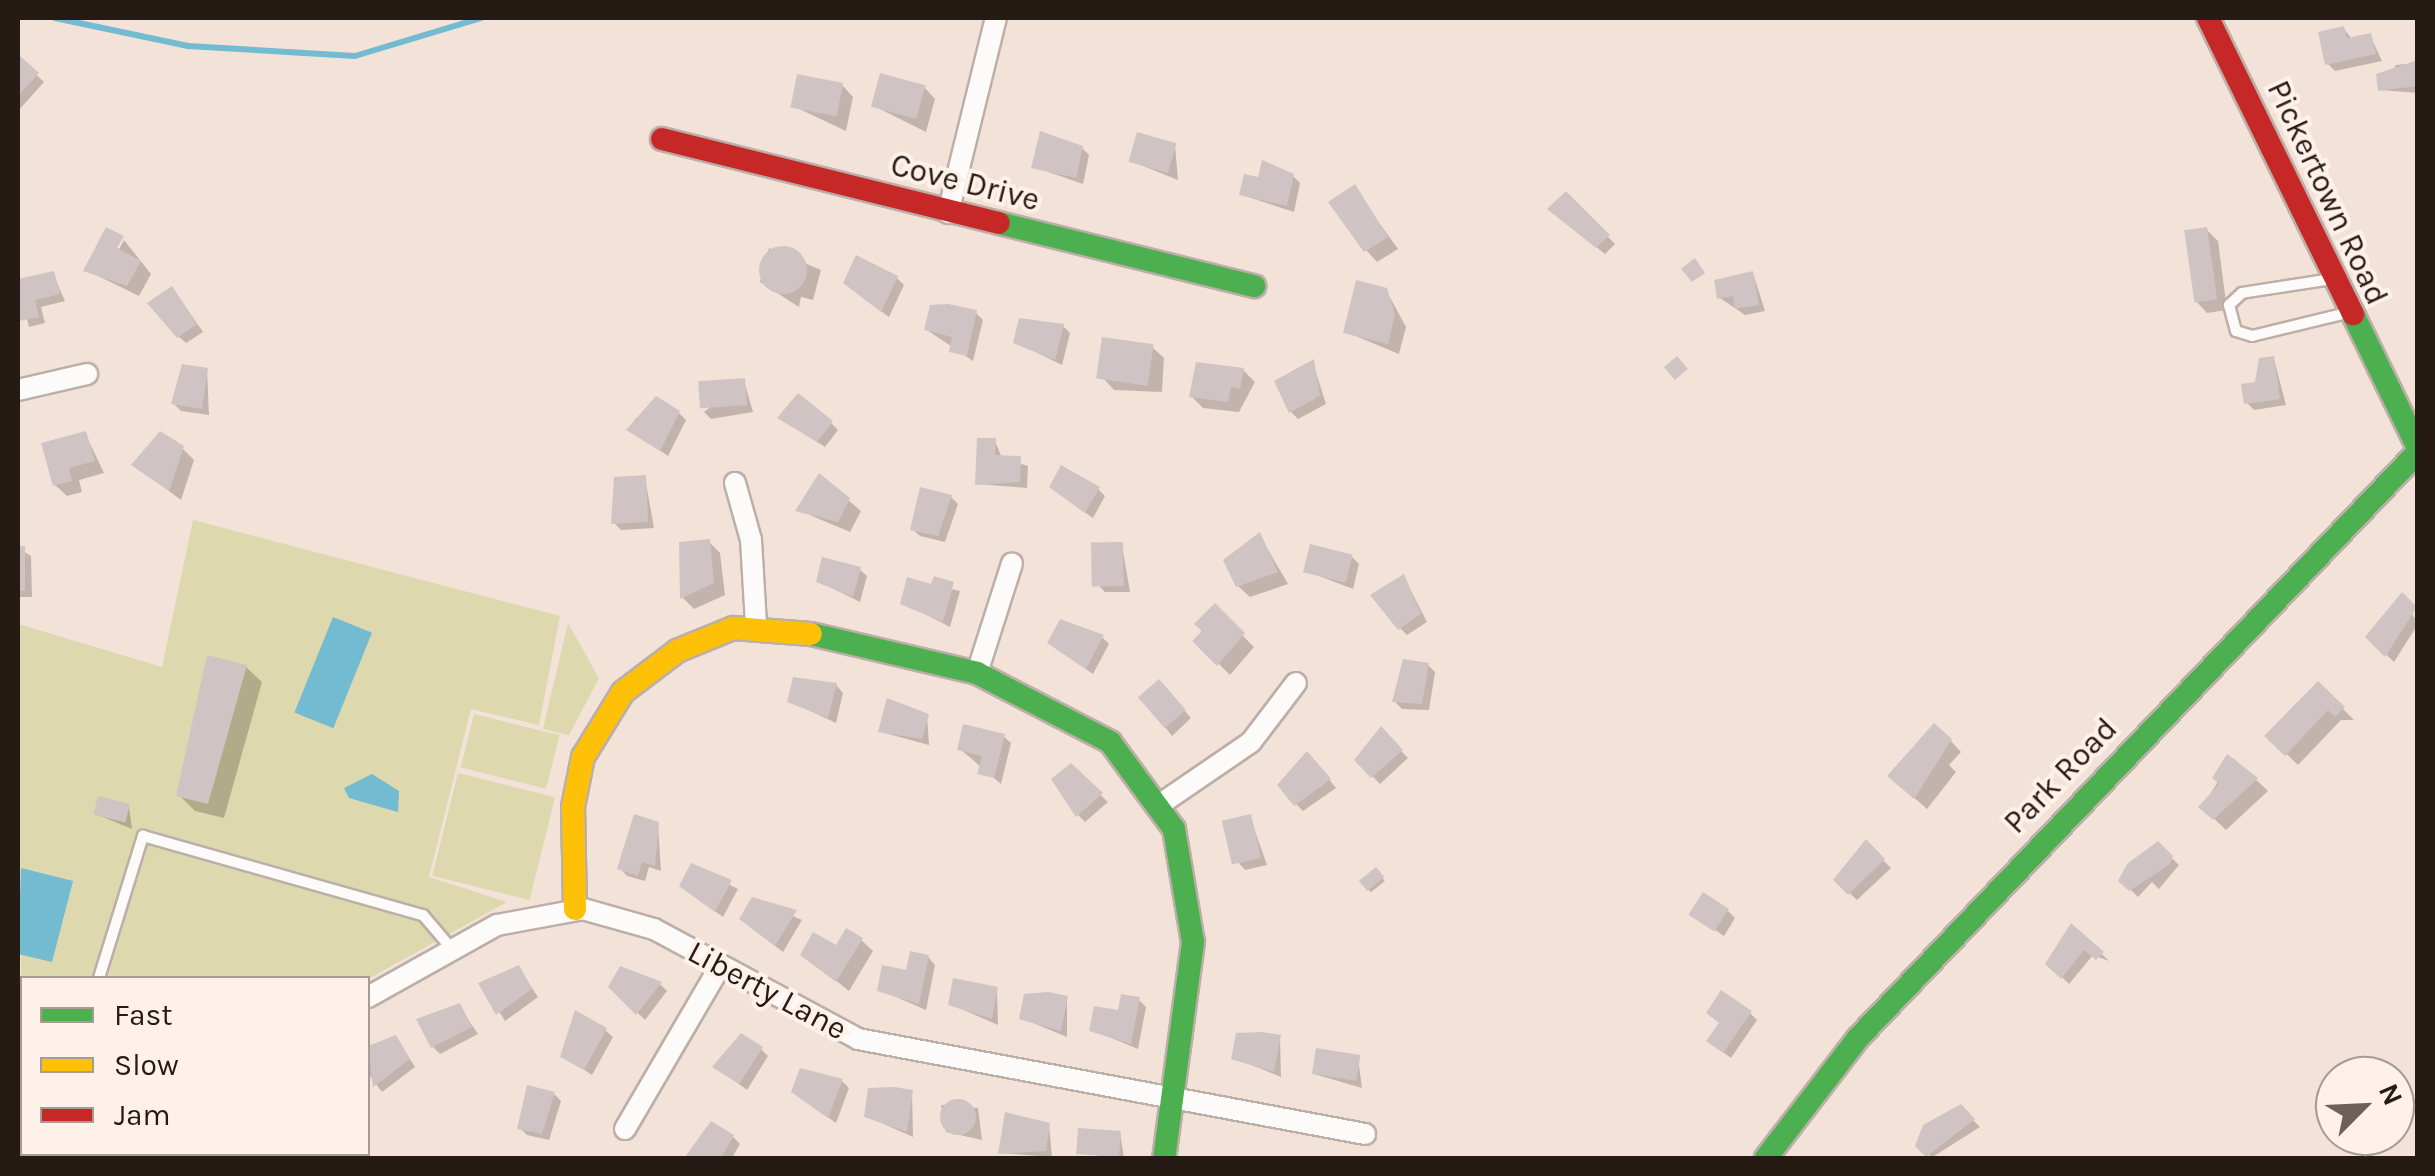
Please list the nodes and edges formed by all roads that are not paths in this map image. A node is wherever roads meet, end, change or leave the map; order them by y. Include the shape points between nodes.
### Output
1 (996, 18) edge
2 (2208, 18) edge
3 (662, 140) dead end
4 (948, 212) junction
5 (2332, 279) junction
6 (1254, 286) dead end
7 (2348, 312) junction
8 (87, 374) dead end
9 (18, 390) edge
10 (2418, 450) edge
11 (735, 483) dead end
12 (1012, 564) dead end
13 (756, 625) junction
14 (977, 673) junction
15 (1296, 683) dead end
16 (1162, 803) junction
17 (574, 910) junction
18 (450, 948) junction
19 (719, 968) junction
20 (100, 976) edge
21 (370, 996) edge
22 (1171, 1096) junction
23 (625, 1129) dead end
24 (1365, 1134) dead end
25 (1164, 1158) edge
26 (1766, 1158) edge

1 - 4 street
2 - 5 street, Pickertown Road
3 - 4 street, Cove Drive
4 - 6 street, Cove Drive
5 - 7 street, Pickertown Road
5 - 7 lane via 2242,294 2229,305 2236,331 2252,336
7 - 10 street, Pickertown Road
8 - 9 street
10 - 26 street, Park Road via 1858,1038
11 - 13 street via 751,540
12 - 14 street
13 - 14 street
13 - 17 street via 678,651 607,712 577,781
14 - 16 street via 1086,724
15 - 16 street via 1250,742
16 - 22 street via 1193,913
17 - 18 street, Liberty Lane via 497,925
17 - 19 street, Liberty Lane via 654,929
18 - 20 lane via 423,914 144,836
18 - 21 street, Liberty Lane
19 - 22 street, Liberty Lane via 858,1039
19 - 23 street
22 - 24 street, Liberty Lane
22 - 25 street

